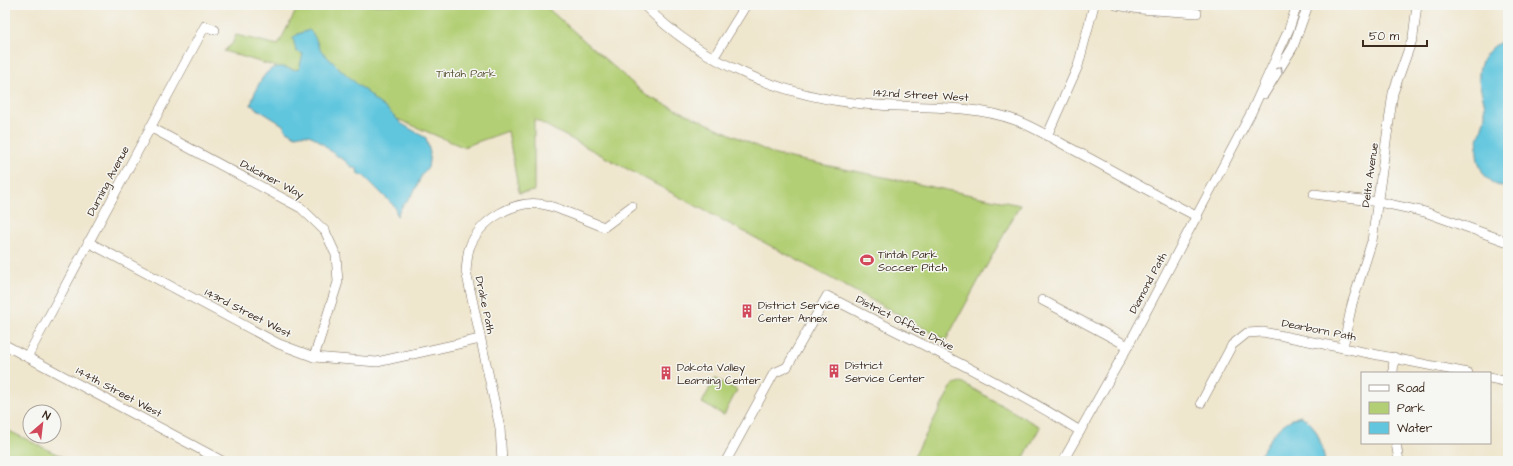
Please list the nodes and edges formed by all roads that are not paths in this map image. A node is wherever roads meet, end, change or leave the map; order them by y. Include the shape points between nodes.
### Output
1 (644, 5) edge
2 (746, 5) edge
3 (1094, 5) edge
4 (1116, 5) edge
5 (1297, 5) edge
6 (1308, 5) edge
7 (1418, 5) edge
8 (1197, 13) dead end
9 (215, 30) dead end
10 (714, 57) junction
11 (1251, 113) junction
12 (150, 127) junction
13 (1047, 136) junction
14 (1314, 194) dead end
15 (1379, 202) junction
16 (632, 206) dead end
17 (1198, 216) junction
18 (88, 242) junction
19 (1508, 242) edge
20 (1042, 300) dead end
21 (480, 339) junction
22 (5, 345) edge
23 (1128, 346) junction
24 (1343, 347) junction
25 (27, 356) junction
26 (314, 357) junction
27 (1394, 357) junction
28 (1393, 372) edge
29 (1463, 372) edge
30 (1491, 378) edge
31 (1508, 382) edge
32 (1201, 403) dead end
33 (1080, 431) junction
34 (1396, 444) edge
35 (222, 461) edge
36 (502, 461) edge
37 (726, 461) edge
38 (1063, 461) edge
39 (1399, 461) edge

1 - 10 street, 142nd Street West via 681,36
2 - 10 street
3 - 13 street via 1078,66
4 - 8 street
5 - 11 street, Diamond Path via 1289,29
11 -> 6 street, Diamond Path via 1293,47
7 - 15 street, Delta Avenue via 1413,37 1393,93
9 - 12 street, Durning Avenue via 205,26
10 - 13 street, 142nd Street West via 739,71 796,92 863,104 972,110 1016,120
11 - 17 street, Diamond Path
12 - 18 street, Durning Avenue
12 - 26 street, Dulcimer Way via 301,208 325,231 336,255 338,282
13 - 17 street, 142nd Street West
14 - 15 street
15 - 19 street via 1425,212
15 - 24 street, Delta Avenue via 1372,241 1352,304
16 - 21 street, Drake Path via 604,227 545,205 525,204 503,210 481,228 469,249 466,271
17 - 23 street, Diamond Path
18 - 25 street, Durning Avenue
18 - 26 street, 143rd Street West via 279,344
20 - 23 street
21 - 26 street, 143rd Street West via 377,362
21 - 36 street, Drake Path via 500,428
22 - 25 street, 144th Street West
23 - 33 street, Diamond Path
24 - 27 street, Dearborn Path
24 - 32 street, Dearborn Path via 1263,332 1247,333 1232,345
25 - 35 street, 144th Street West
27 - 28 street
27 - 29 street, Dearborn Path
30 - 31 street
33 - 37 street, District Office Drive via 995,382 827,296 787,367 774,373
33 - 38 street, Diamond Path
34 - 39 street

